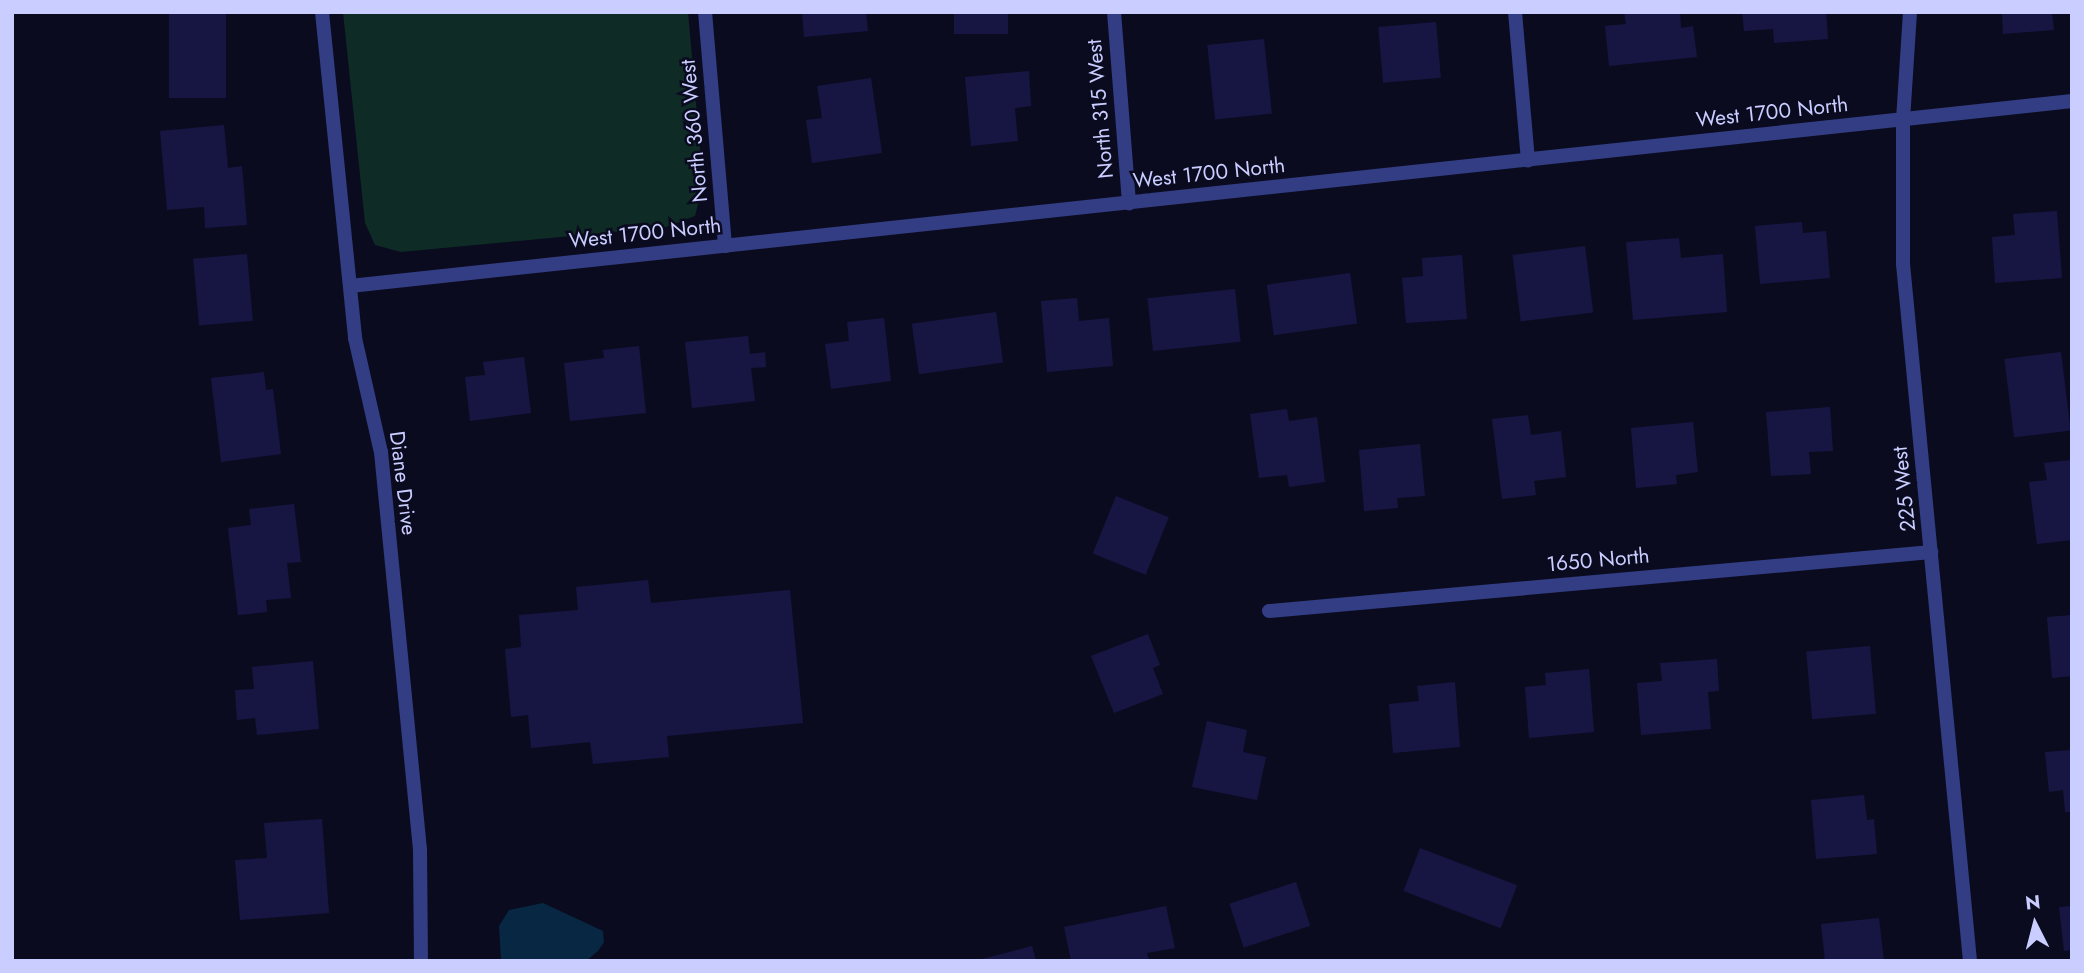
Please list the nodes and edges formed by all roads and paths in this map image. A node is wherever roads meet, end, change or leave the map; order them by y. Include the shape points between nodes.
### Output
1 (322, 12) edge
2 (705, 12) edge
3 (1114, 12) edge
4 (1515, 12) edge
5 (1910, 12) edge
6 (2072, 101) edge
7 (1903, 119) junction
8 (1528, 160) junction
9 (1129, 203) junction
10 (725, 246) junction
11 (350, 286) junction
12 (1931, 552) junction
13 (1269, 611) dead end
14 (421, 961) edge
15 (1970, 961) edge

1 - 11 street, Diane Drive
2 - 10 street, North 360 West
3 - 9 street, North 315 West
4 - 8 street
5 - 7 street, 225 West
6 - 7 street, West 1700 North
7 - 8 street, West 1700 North
7 - 12 street, 225 West via 1903,264
8 - 9 street, West 1700 North
9 - 10 street, West 1700 North
10 - 11 street, West 1700 North
11 - 14 street, Diane Drive via 355,338 382,465 420,849
12 - 13 street, 1650 North
12 - 15 street, 225 West

